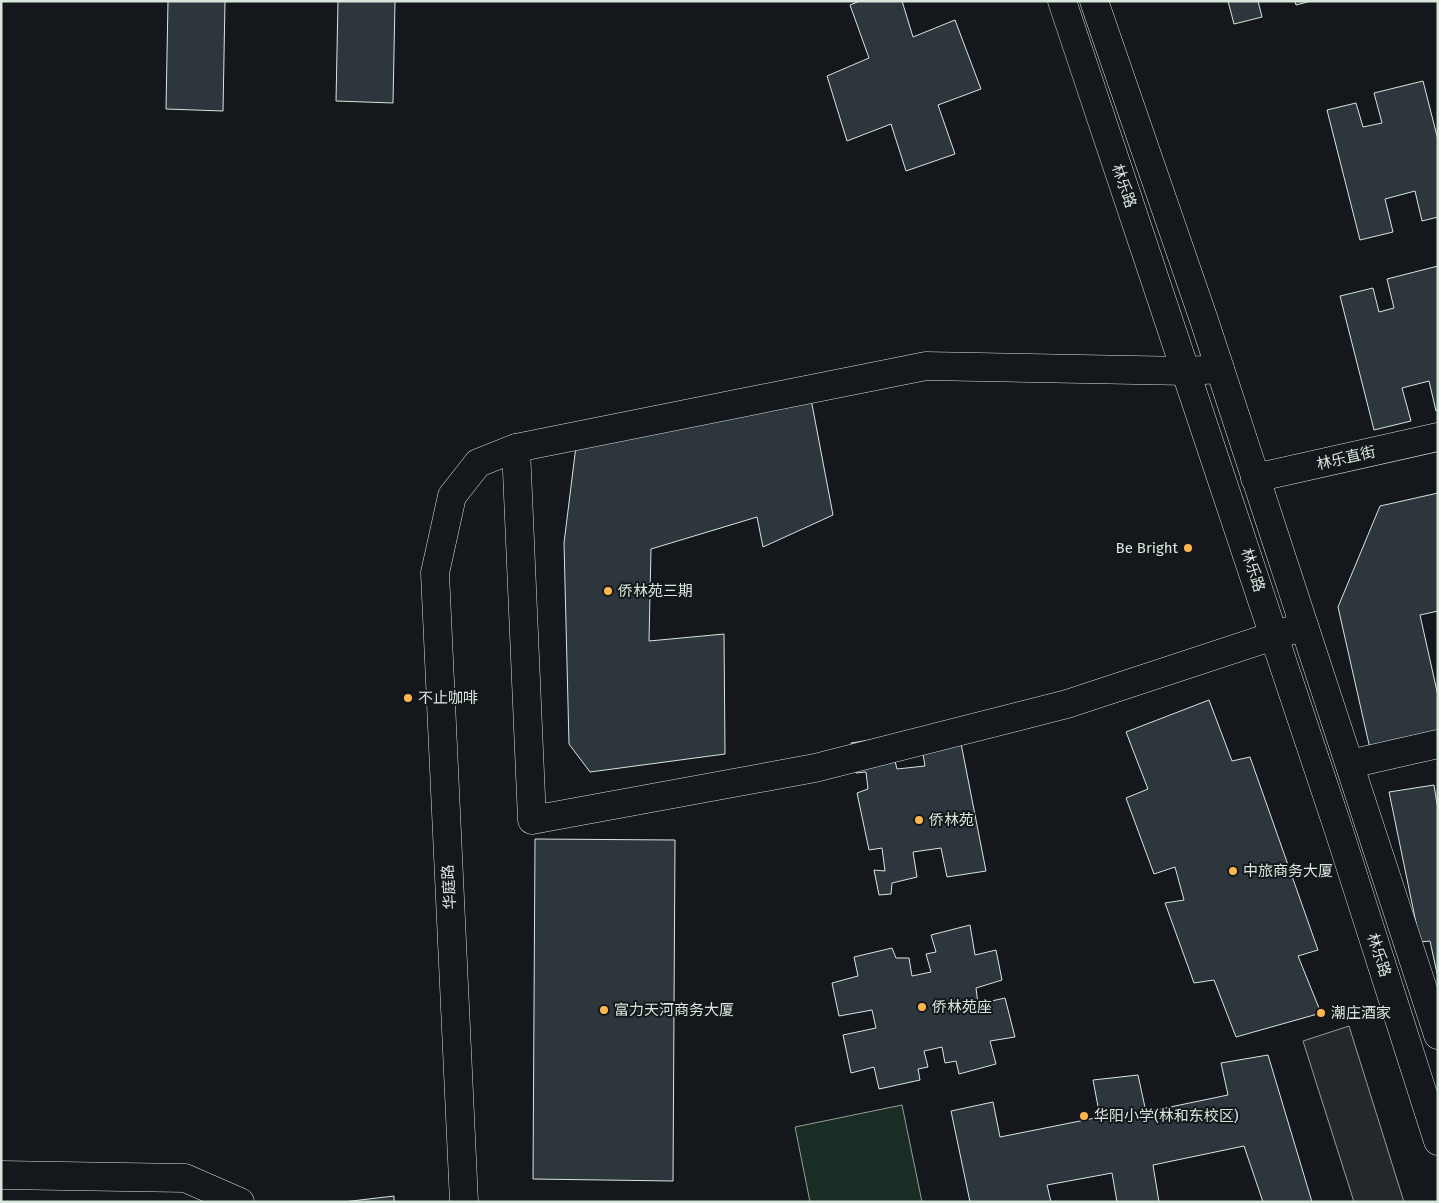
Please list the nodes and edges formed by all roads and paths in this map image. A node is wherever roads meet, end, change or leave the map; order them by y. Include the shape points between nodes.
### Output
1 (1062, 1) edge
2 (1094, 1) edge
3 (1220, 369) junction
4 (1187, 371) junction
5 (1438, 437) edge
6 (516, 448) junction
7 (1255, 478) junction
8 (1304, 626) junction
9 (1274, 636) junction
10 (1438, 744) edge
11 (1350, 764) junction
12 (1438, 1035) edge
13 (1438, 1141) edge
14 (1, 1175) edge
15 (240, 1202) edge
16 (464, 1202) edge

1 - 4 street, 林乐路
2 - 3 street, 林乐路
3 - 4 street, 华庭路
3 - 7 street, 林乐路
4 - 6 street, 华庭路 via 926,366
4 - 9 street, 林乐路
5 - 7 street, 林乐直街
6 - 9 street via 532,820 815,768 1067,704
6 - 16 street, 华庭路 via 478,463 452,496 435,573
7 - 8 street, 林乐路
8 - 9 street
8 - 11 street, 林乐路
9 - 13 street, 林乐路
10 - 11 street
11 - 12 street, 林乐路
14 - 15 street via 185,1178

